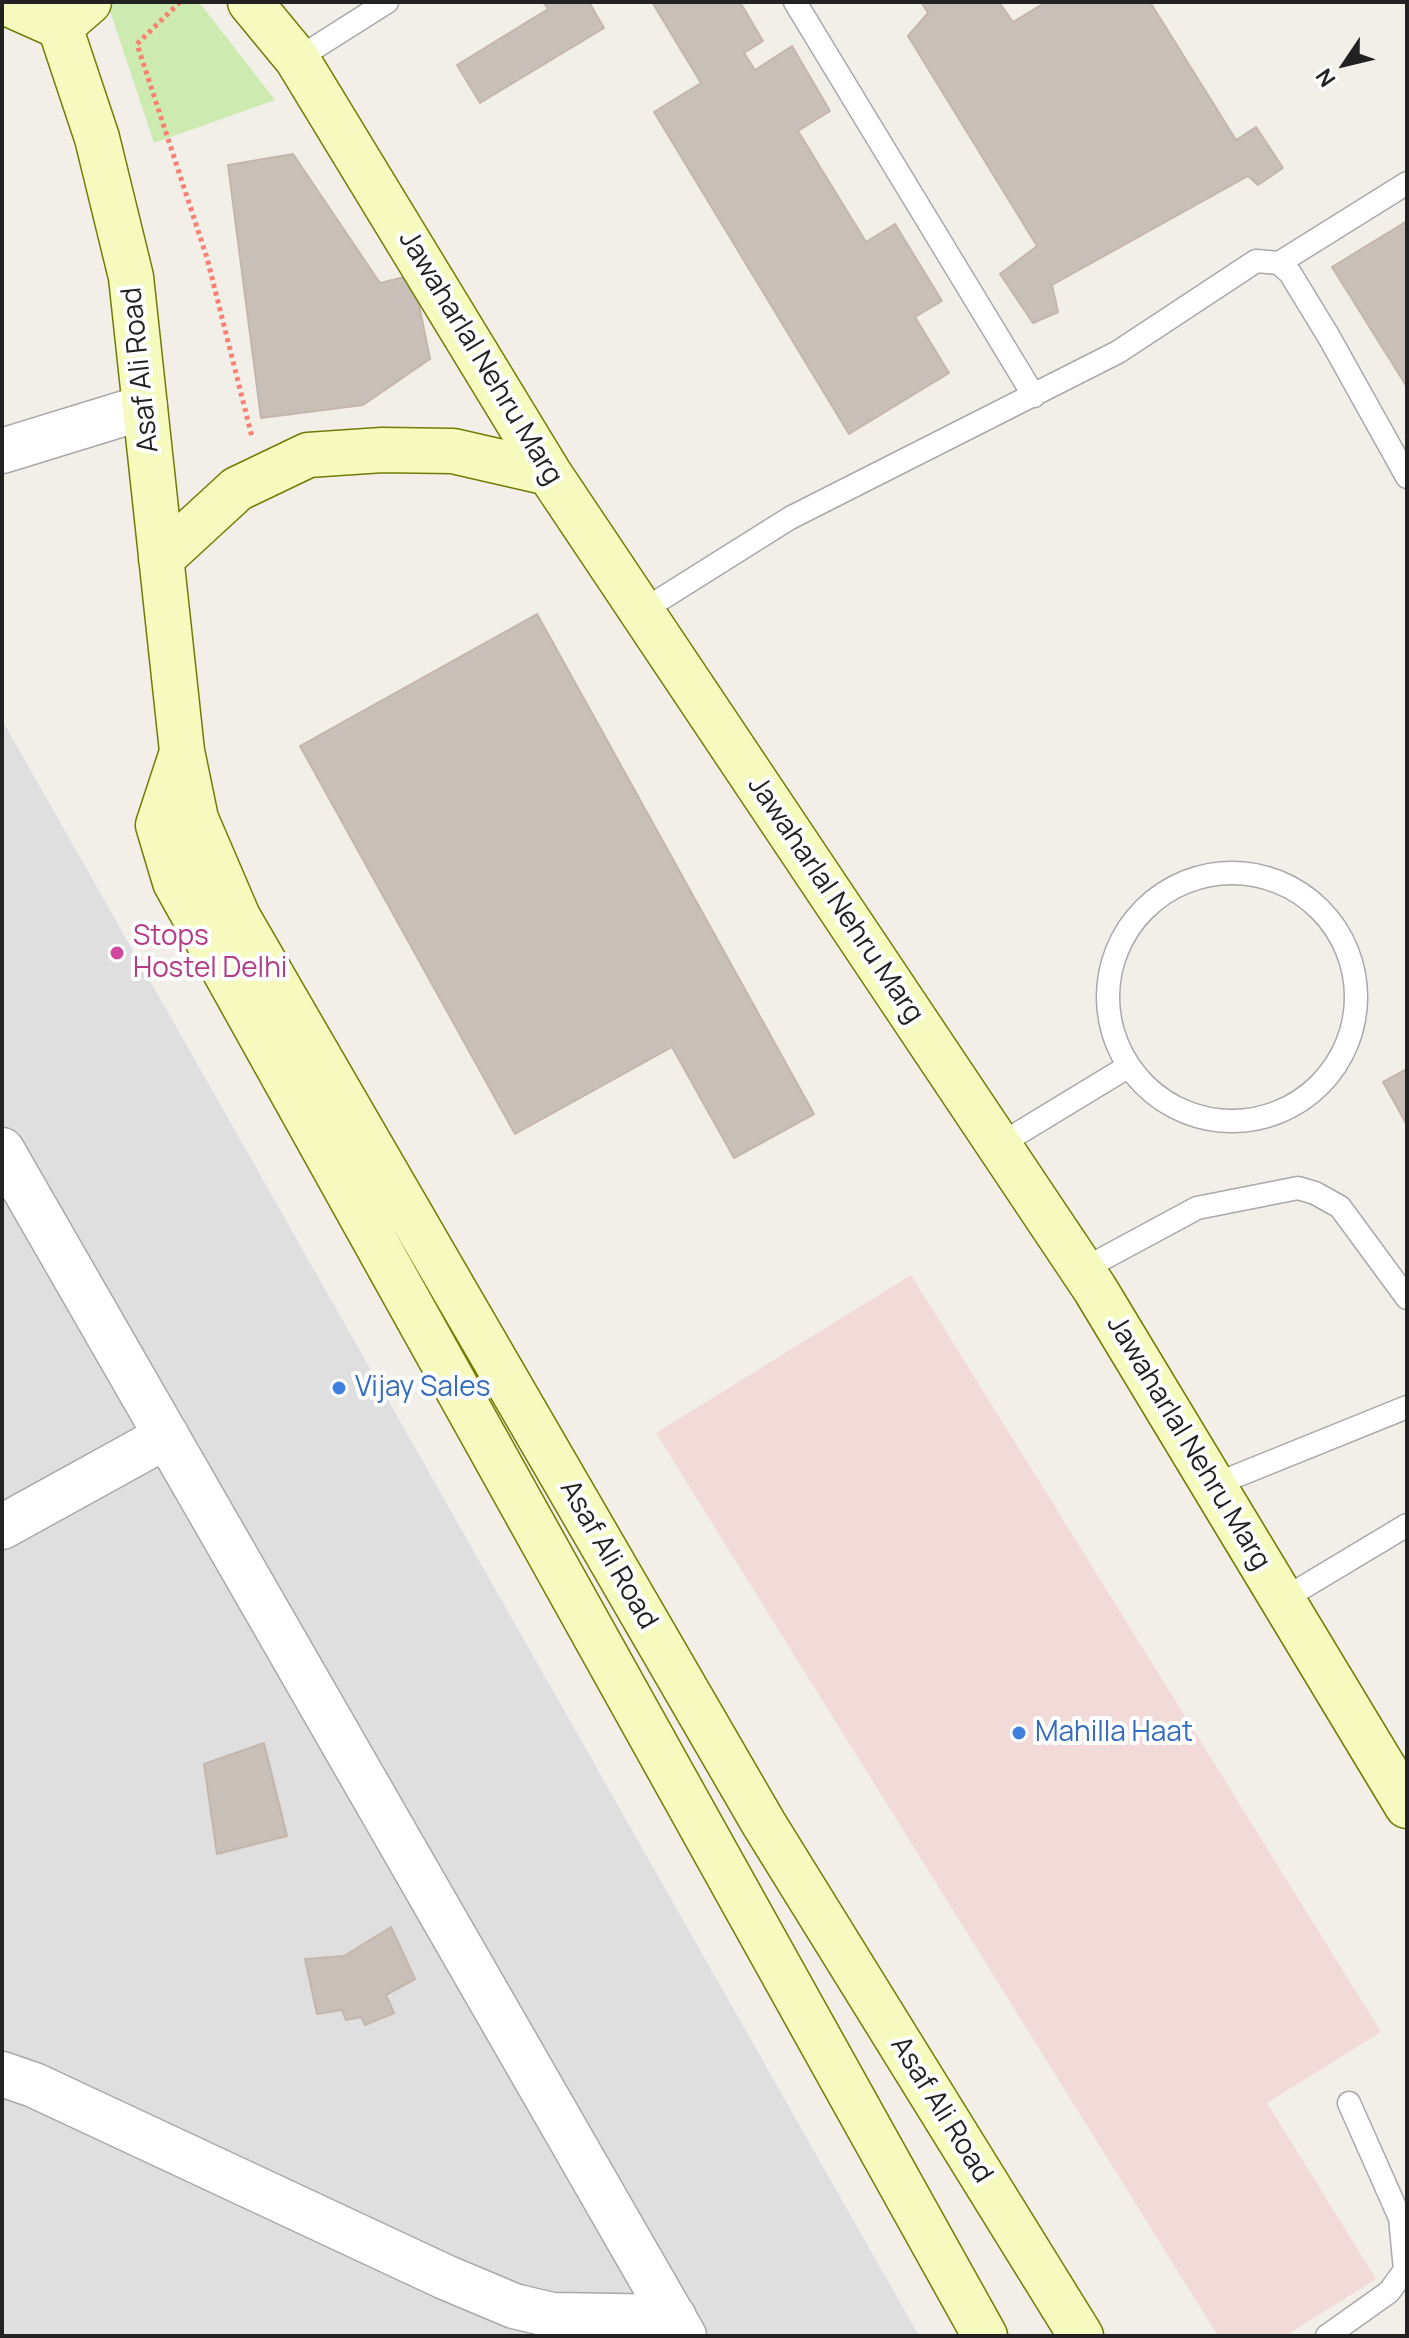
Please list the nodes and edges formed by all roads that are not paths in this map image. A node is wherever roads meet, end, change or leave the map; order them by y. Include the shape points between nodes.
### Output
1 (4, 2) edge
2 (250, 2) edge
3 (273, 2) edge
4 (387, 2) edge
5 (795, 2) edge
6 (65, 10) edge
7 (292, 52) junction
8 (1407, 183) edge
9 (1279, 263) junction
10 (1034, 396) junction
11 (145, 407) junction
12 (2, 451) edge
13 (549, 473) junction
14 (1407, 477) edge
15 (161, 559) junction
16 (642, 611) junction
17 (182, 751) junction
18 (1129, 1066) junction
19 (999, 1145) junction
20 (2, 1150) edge
21 (1082, 1270) junction
22 (1407, 1298) edge
23 (1407, 1407) edge
24 (167, 1436) junction
25 (1214, 1485) junction
26 (1407, 1525) edge
27 (2, 1527) edge
28 (1282, 1600) junction
29 (1407, 1806) edge
30 (2, 2074) edge
31 (1349, 2103) dead end
32 (1406, 2270) edge
33 (679, 2327) edge
34 (985, 2336) edge
35 (1081, 2336) edge
36 (1327, 2336) edge

1 - 6 main road
2 - 7 main road, Jawaharlal Nehru Marg
3 - 7 main road
4 - 7 lane
5 - 10 lane
6 - 11 main road, Asaf Ali Road via 131,277
7 - 13 main road, Jawaharlal Nehru Marg
8 - 9 lane
9 - 10 lane via 1256,261 1118,352
9 - 14 lane via 1329,337
10 - 16 lane via 790,518
11 - 12 street
11 - 15 main road, Asaf Ali Road
13 - 15 main road via 453,451 308,455 237,489
13 - 16 main road, Jawaharlal Nehru Marg
15 - 17 main road, Asaf Ali Road
16 - 19 main road, Jawaharlal Nehru Marg
17 - 34 main road, Asaf Ali Road via 158,825 175,882
17 - 35 main road, Asaf Ali Road via 196,819 238,917 764,1824
18 - 18 lane via 1112,1026 1108,984 1119,943 1144,908 1179,883 1220,872 1263,876 1302,893 1331,920 1349,956 1357,995 1351,1034 1333,1070 1305,1098 1269,1116 1217,1119 1191,1114 1156,1095
18 - 19 lane
19 - 21 main road, Jawaharlal Nehru Marg
20 - 24 street
21 - 22 lane via 1197,1208 1298,1188 1340,1207
21 - 25 main road, Jawaharlal Nehru Marg
23 - 25 lane
24 - 27 street
24 - 33 street
25 - 28 main road, Jawaharlal Nehru Marg
26 - 28 lane
28 - 29 main road, Jawaharlal Nehru Marg
30 - 33 street via 514,2306 552,2315
31 - 32 lane via 1400,2218
32 - 36 lane via 1389,2292

